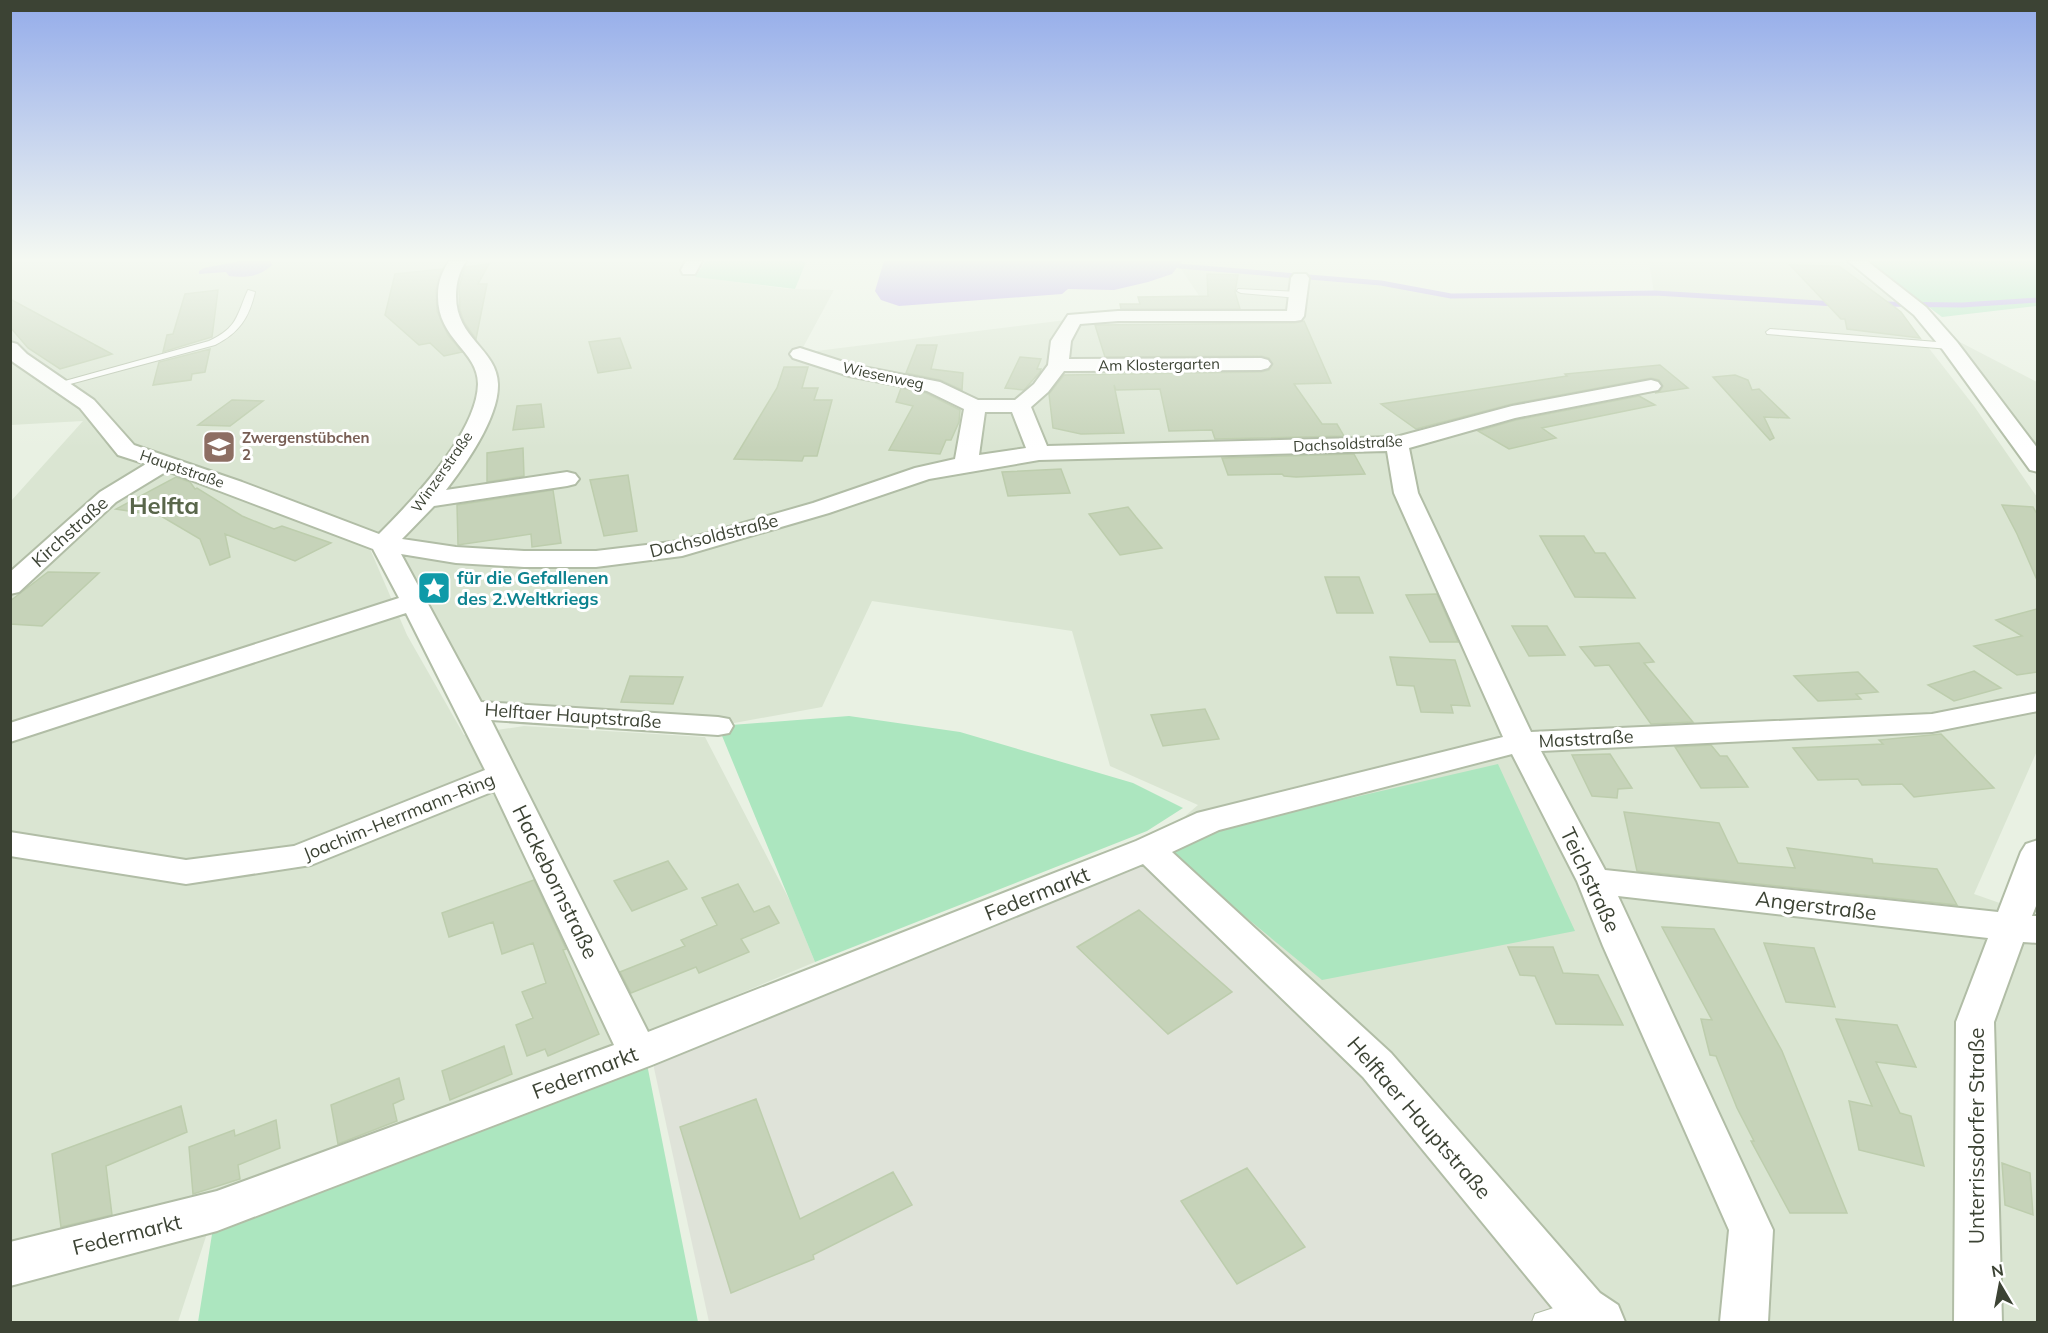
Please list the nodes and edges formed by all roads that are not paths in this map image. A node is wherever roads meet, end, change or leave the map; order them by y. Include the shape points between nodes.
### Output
1 (240, 323) edge
2 (453, 323) edge
3 (1072, 323) edge
4 (1930, 323) edge
5 (1770, 332) dead end
6 (1950, 346) junction
7 (10, 348) edge
8 (800, 354) dead end
9 (1261, 364) dead end
10 (1058, 366) junction
11 (59, 384) junction
12 (1651, 386) dead end
13 (975, 406) junction
14 (1020, 406) junction
15 (1396, 444) junction
16 (1039, 453) junction
17 (163, 464) junction
18 (966, 464) junction
19 (2037, 465) edge
20 (567, 479) dead end
21 (426, 500) junction
22 (383, 544) junction
23 (10, 586) edge
24 (414, 602) junction
25 (2037, 702) edge
26 (471, 710) junction
27 (718, 726) dead end
28 (10, 733) edge
29 (1521, 742) junction
30 (503, 775) junction
31 (10, 844) edge
32 (1148, 849) junction
33 (2037, 852) edge
34 (1594, 881) junction
35 (2023, 928) edge
36 (638, 1053) junction
37 (10, 1264) edge
38 (1592, 1316) edge
39 (1543, 1323) edge
40 (1744, 1323) edge
41 (1978, 1323) edge

1 - 11 lane via 221,340 201,348
2 - 21 street, Winzerstraße via 483,364 489,384 466,443
3 - 10 street via 1061,341
4 - 6 street
5 - 6 lane
6 - 19 street
7 - 11 street, Hauptstraße
8 - 13 street, Wiesenweg via 849,370 933,386
9 - 10 street, Am Klostergarten
10 - 14 street
11 - 17 street, Hauptstraße via 87,404 126,450
12 - 15 street, Dachsoldstraße via 1512,412
13 - 14 street
13 - 18 street
14 - 16 street
15 - 16 street, Dachsoldstraße
15 - 29 street, Teichstraße via 1406,493
16 - 18 street, Dachsoldstraße
17 - 22 street, Hauptstraße
17 - 23 street, Kirchstraße via 108,497
18 - 22 street, Dachsoldstraße via 923,473 693,545 642,555 524,559 456,555
20 - 21 street
21 - 22 street, Winzerstraße
22 - 24 street, Helftaer Hauptstraße
24 - 26 street, Helftaer Hauptstraße
24 - 28 street
25 - 29 street, Maststraße via 1932,723
26 - 27 street, Helftaer Hauptstraße
26 - 30 street, Hackebornstraße
29 - 32 street, Maststraße via 1209,821
29 - 34 street, Teichstraße
30 - 31 street, Joachim-Herrmann-Ring via 299,857 186,873
30 - 36 street, Hackebornstraße
32 - 36 street, Federmarkt
32 - 38 street, Helftaer Hauptstraße via 1377,1065
33 - 35 street, Unterrissdorfer Straße
34 - 35 street, Angerstraße
34 - 40 street, Teichstraße via 1751,1230
35 - 41 street, Unterrissdorfer Straße via 1975,1022
36 - 37 street, Federmarkt via 203,1216
38 - 39 lane

